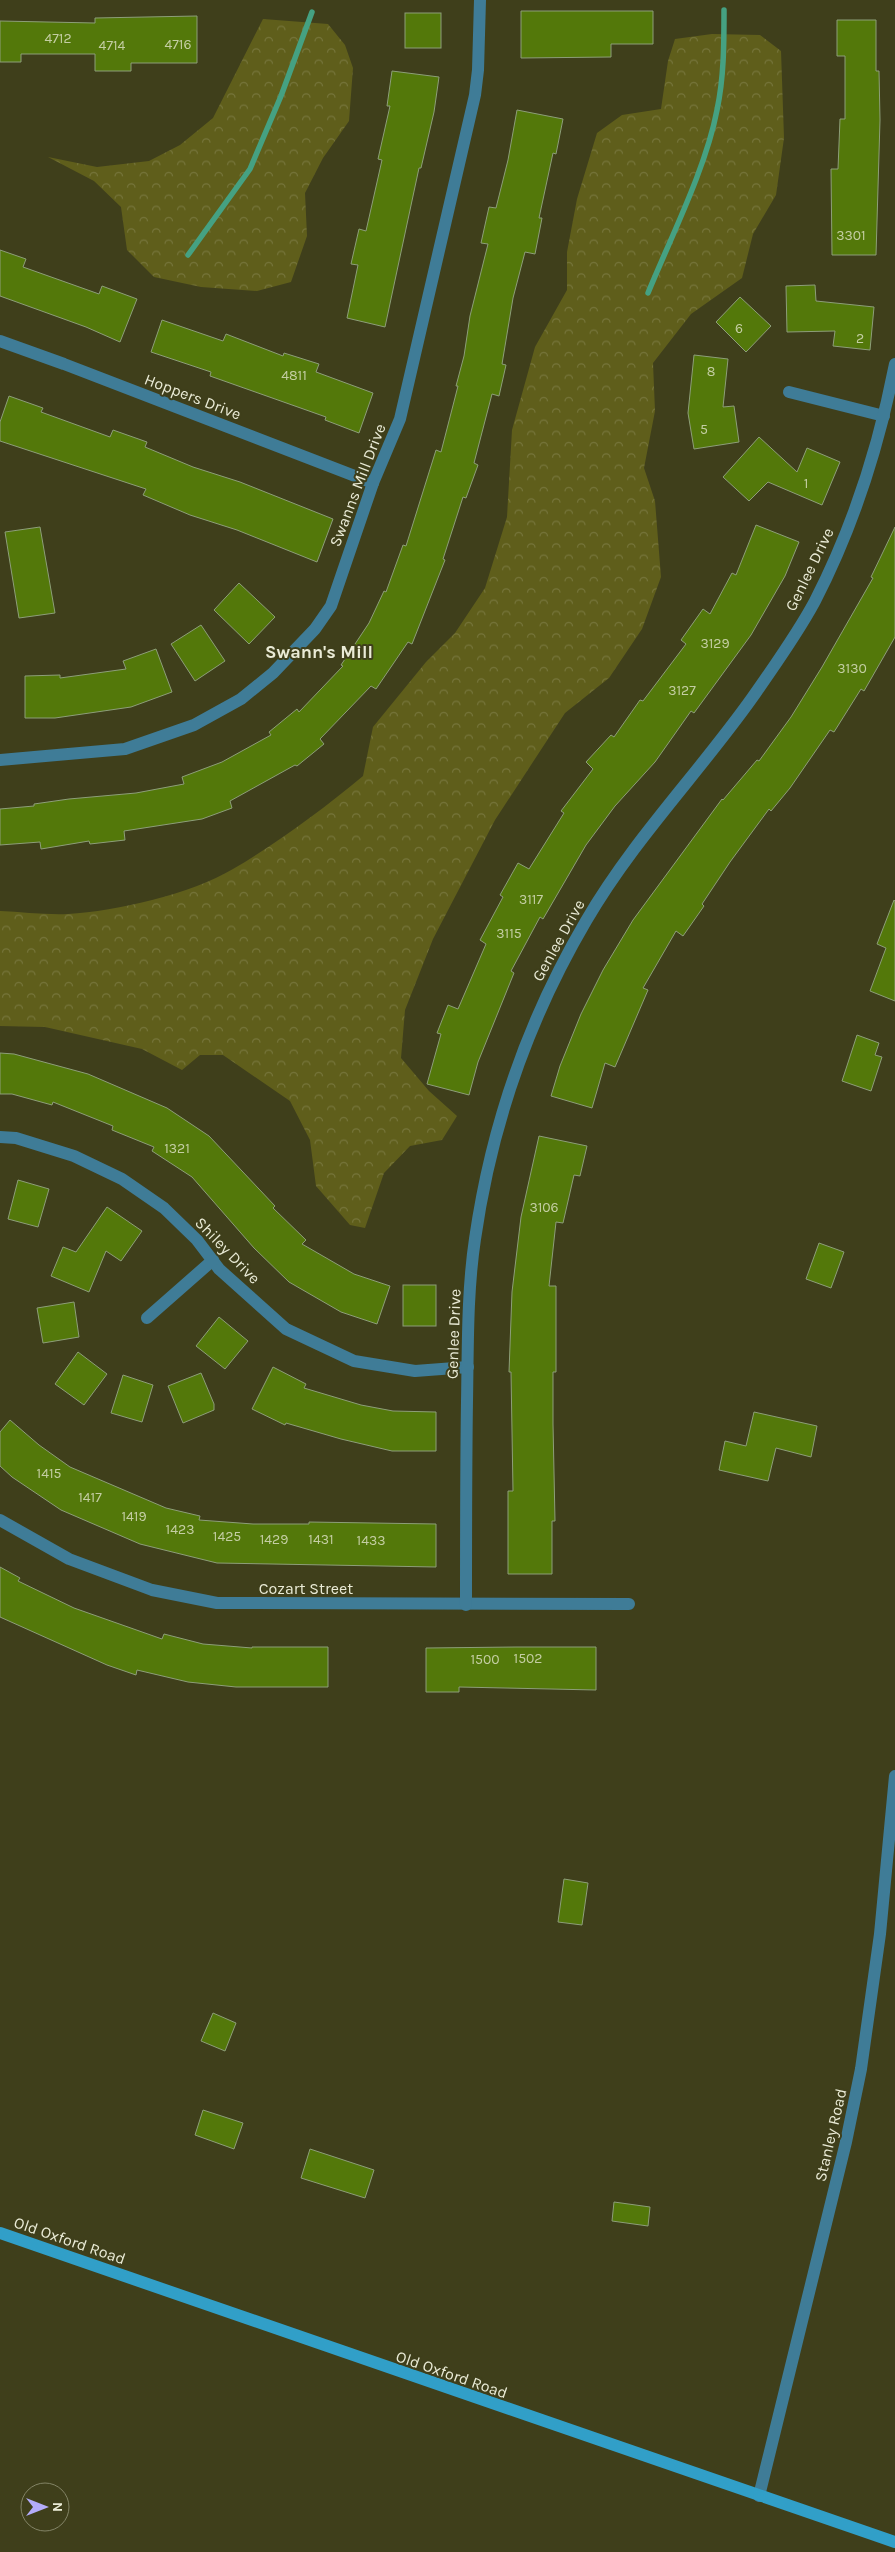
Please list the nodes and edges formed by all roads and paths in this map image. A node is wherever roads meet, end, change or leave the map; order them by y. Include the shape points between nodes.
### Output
1 (480, 0) edge
2 (0, 341) edge
3 (895, 364) edge
4 (789, 392) dead end
5 (884, 416) junction
6 (373, 483) junction
7 (0, 760) edge
8 (0, 1136) edge
9 (213, 1260) junction
10 (146, 1318) dead end
11 (468, 1367) junction
12 (0, 1520) edge
13 (630, 1604) dead end
14 (466, 1605) junction
15 (895, 1776) edge
16 (0, 2233) edge
17 (759, 2496) junction
18 (895, 2542) edge

1 - 6 street, Swanns Mill Drive via 475,96 400,419
2 - 6 street, Hoppers Drive
3 - 5 street, Genlee Drive
4 - 5 street
5 - 11 street, Genlee Drive via 846,533 814,604 751,699 638,841 586,920 547,994 512,1083 494,1144 475,1240
6 - 7 street, Swanns Mill Drive via 331,606 279,666 241,699 194,725 125,749
8 - 9 street, Shiley Drive via 74,1156 122,1179 164,1208
9 - 10 street
9 - 11 street, Shiley Drive via 286,1329 354,1361 415,1370
11 - 14 street, Genlee Drive
12 - 14 street, Cozart Street via 69,1559 152,1590 217,1603
13 - 14 street, Cozart Street
15 - 17 street, Stanley Road via 880,1934 861,2070
16 - 17 street, Old Oxford Road
17 - 18 street, Old Oxford Road

